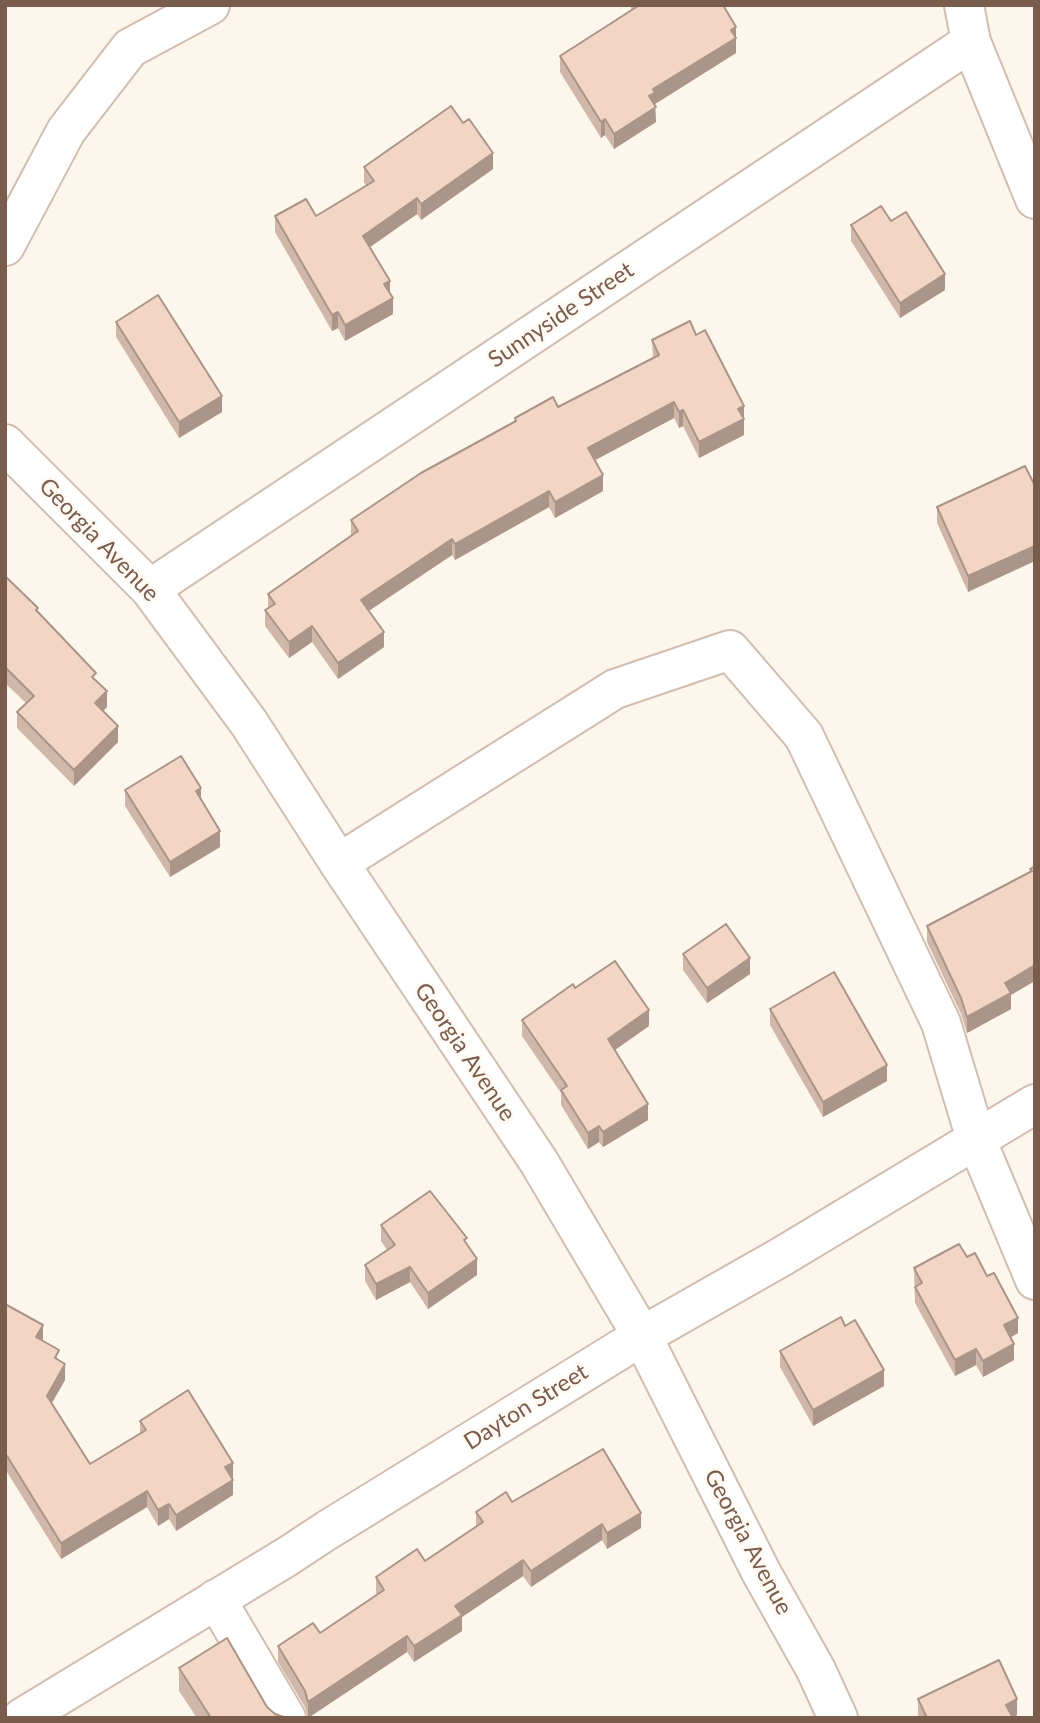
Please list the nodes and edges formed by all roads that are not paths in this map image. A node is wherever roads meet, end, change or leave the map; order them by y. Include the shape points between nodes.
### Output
1 (210, 5) edge
2 (964, 5) edge
3 (971, 42) junction
4 (1035, 199) edge
5 (5, 246) edge
6 (5, 444) edge
7 (150, 589) junction
8 (339, 863) junction
9 (1035, 1104) edge
10 (975, 1139) junction
11 (1035, 1280) edge
12 (642, 1336) junction
13 (216, 1599) junction
14 (22, 1718) edge
15 (286, 1718) edge
16 (838, 1718) edge

1 - 5 street via 131,48 66,131
2 - 3 street
3 - 4 street
3 - 7 street, Sunnyside Street
6 - 7 street, Georgia Avenue
7 - 8 street, Georgia Avenue via 249,723
8 - 10 street via 615,689 730,650 804,736 941,1023
8 - 12 street, Georgia Avenue via 539,1163
9 - 10 street, Dayton Street
10 - 11 street
10 - 12 street, Dayton Street
12 - 13 street, Dayton Street
12 - 16 street, Georgia Avenue
13 - 14 street, Dayton Street
13 - 15 street

